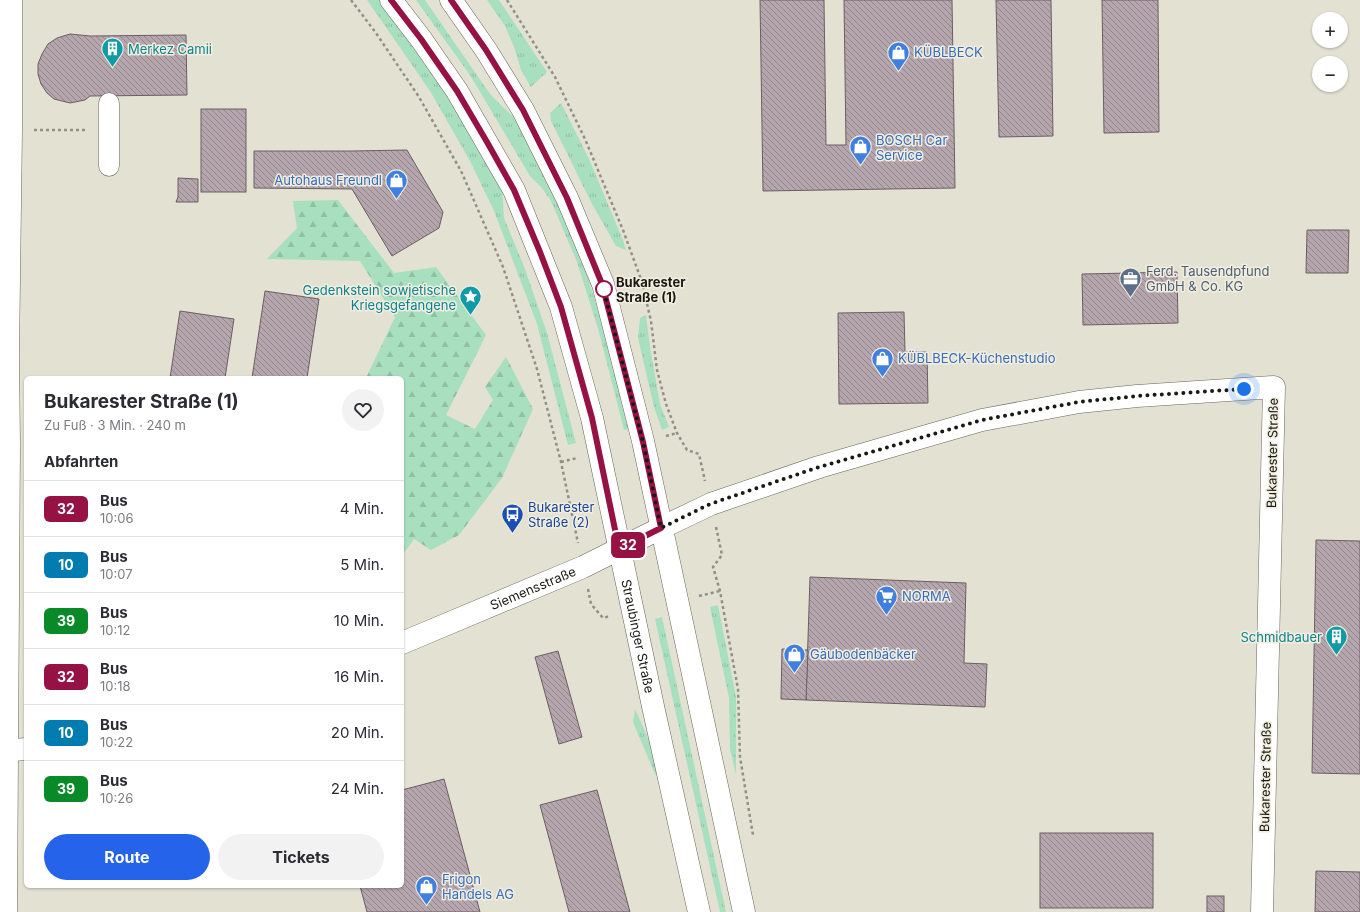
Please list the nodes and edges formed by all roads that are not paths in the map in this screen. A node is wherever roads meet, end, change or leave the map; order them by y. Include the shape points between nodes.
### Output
1 (11, 0) edge
2 (391, 0) edge
3 (451, 0) edge
4 (109, 103) dead end
5 (109, 166) dead end
6 (661, 528) junction
7 (619, 549) junction
8 (404, 643) edge
9 (11, 750) edge
10 (6, 912) edge
11 (699, 912) edge
12 (744, 912) edge
13 (1262, 912) edge

1 - 9 street via 8,355
2 - 7 street, Straubinger Straße via 457,91 514,190 540,252 561,307 592,418
3 - 6 street via 523,110 567,198 602,284 643,442
4 - 5 street
6 - 7 street, Siemensstraße
6 - 12 street
6 - 13 street, Bukarester Straße via 710,504 819,467 982,420 1079,402 1274,388
7 - 8 street, Siemensstraße via 583,567
7 - 11 street, Straubinger Straße
9 - 10 street

